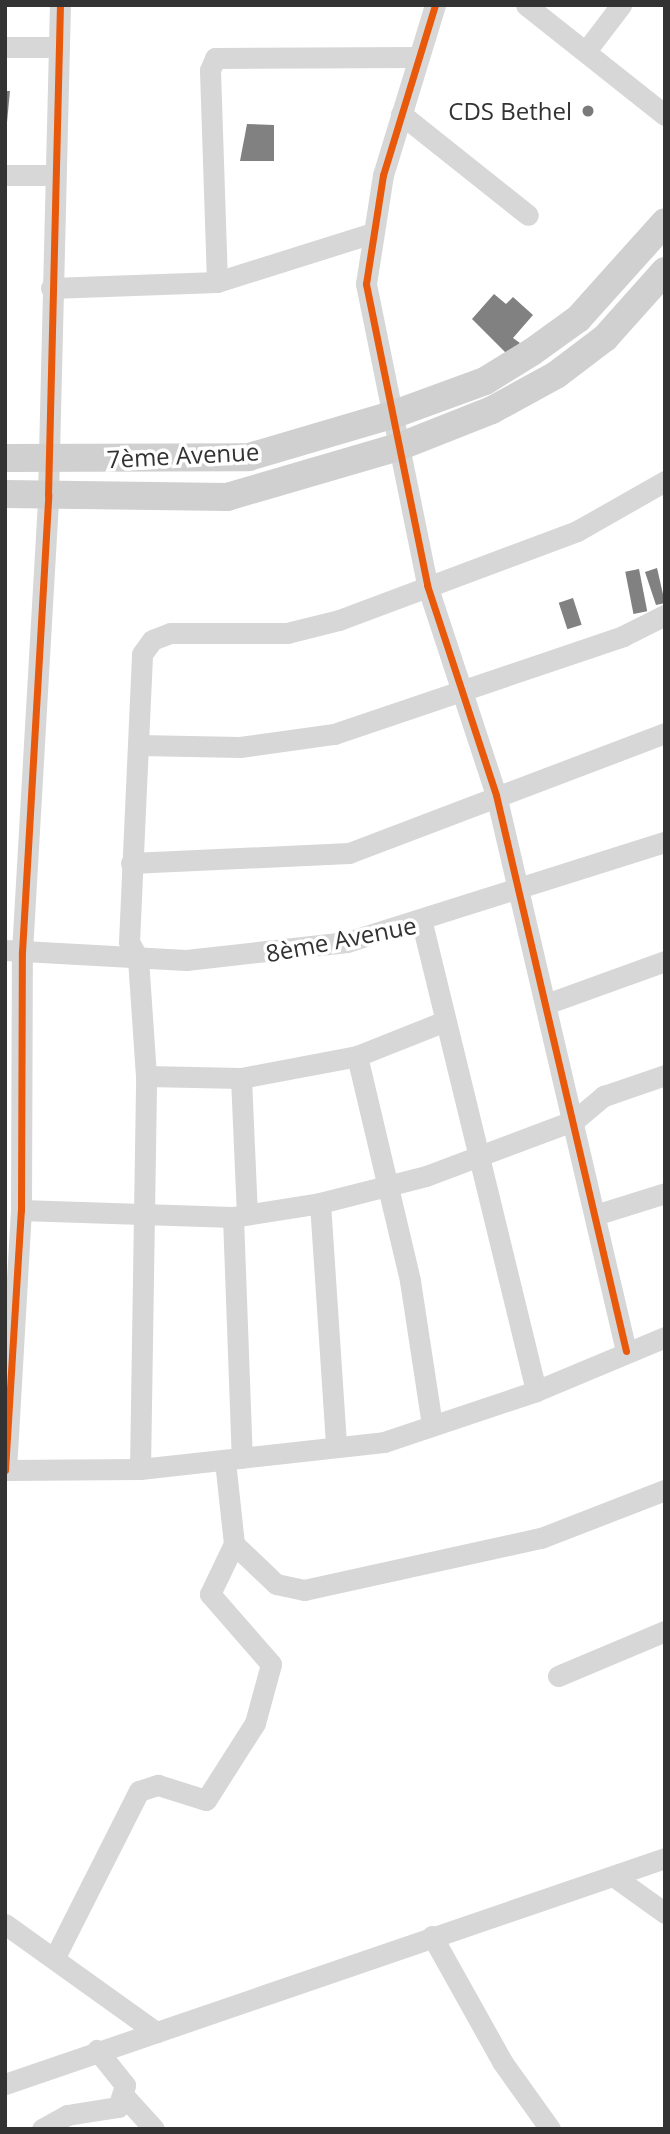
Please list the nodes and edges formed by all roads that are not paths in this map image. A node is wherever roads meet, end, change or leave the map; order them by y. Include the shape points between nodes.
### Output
1 (60, 5) edge
2 (435, 5) edge
3 (526, 5) edge
4 (621, 5) edge
5 (5, 47) edge
6 (59, 47) junction
7 (586, 51) junction
8 (417, 57) junction
9 (401, 114) junction
10 (665, 114) edge
11 (5, 175) edge
12 (51, 175) junction
13 (528, 215) dead end
14 (665, 222) edge
15 (369, 234) junction
16 (665, 271) edge
17 (217, 282) junction
18 (51, 288) junction
19 (393, 415) junction
20 (401, 446) junction
21 (5, 458) edge
22 (48, 460) junction
23 (665, 481) edge
24 (5, 494) edge
25 (48, 495) junction
26 (427, 585) junction
27 (665, 615) edge
28 (463, 689) junction
29 (665, 733) edge
30 (139, 744) junction
31 (496, 795) junction
32 (665, 842) edge
33 (131, 863) junction
34 (521, 892) junction
35 (422, 923) junction
36 (14, 951) edge
37 (138, 958) junction
38 (665, 961) edge
39 (546, 1004) junction
40 (445, 1021) junction
41 (357, 1055) junction
42 (665, 1075) edge
43 (146, 1076) junction
44 (241, 1079) junction
45 (575, 1120) junction
46 (11, 1148) edge
47 (481, 1153) junction
48 (386, 1187) junction
49 (665, 1193) edge
50 (320, 1203) junction
51 (21, 1210) junction
52 (142, 1215) junction
53 (240, 1215) junction
54 (595, 1215) junction
55 (10, 1291) edge
56 (665, 1337) edge
57 (626, 1352) junction
58 (536, 1391) junction
59 (432, 1425) junction
60 (336, 1446) junction
61 (233, 1459) junction
62 (140, 1469) junction
63 (6, 1470) edge
64 (665, 1490) edge
65 (234, 1544) junction
66 (665, 1631) edge
67 (558, 1676) dead end
68 (665, 1858) edge
69 (616, 1878) junction
70 (665, 1913) edge
71 (5, 1924) edge
72 (432, 1936) junction
73 (56, 1955) junction
74 (156, 2032) junction
75 (97, 2050) junction
76 (5, 2084) edge
77 (125, 2097) junction
78 (42, 2129) edge
79 (154, 2129) edge
80 (550, 2129) edge

1 - 6 street
2 - 8 street
3 - 7 street
4 - 7 street
5 - 6 street
6 - 12 street
7 - 10 street
8 - 9 street
8 - 17 street via 215,58 210,70
9 - 13 street
9 - 15 street
11 - 12 street
12 - 18 street
14 - 19 street, 7ème Avenue via 578,319 532,352 485,380
15 - 17 street
15 - 19 street via 366,284
16 - 20 street, 7ème Avenue via 605,338 556,375 492,410
17 - 18 street
18 - 22 street
19 - 20 street
19 - 22 street, 7ème Avenue via 249,457
20 - 25 street, 7ème Avenue via 268,490 226,497
20 - 26 street
21 - 22 street, 7ème Avenue
22 - 25 street
23 - 26 street via 577,531
24 - 25 street, 7ème Avenue
25 - 36 street
26 - 28 street
26 - 30 street via 287,633 170,633 152,640 142,654
27 - 28 street via 623,636
28 - 30 street via 334,734 240,747
28 - 31 street
29 - 31 street
30 - 33 street
31 - 33 street via 333,857
31 - 34 street
32 - 34 street, 8ème Avenue
33 - 37 street via 129,947
34 - 35 street, 8ème Avenue
34 - 39 street
35 - 37 street, 8ème Avenue via 265,956
35 - 40 street
36 - 37 street, 8ème Avenue
36 - 46 street
37 - 43 street
38 - 39 street
39 - 45 street
40 - 41 street
40 - 47 street
41 - 44 street
41 - 48 street
42 - 45 street via 604,1096
43 - 44 street
43 - 52 street
44 - 53 street
45 - 47 street
45 - 54 street
46 - 51 street
47 - 48 street
47 - 58 street
48 - 50 street
48 - 59 street via 410,1281
49 - 54 street
50 - 53 street
50 - 60 street
51 - 52 street
51 - 55 street
52 - 53 street
52 - 62 street
53 - 61 street
54 - 57 street
55 - 63 street
56 - 57 street
57 - 58 street
58 - 59 street
59 - 60 street via 384,1442
60 - 61 street
61 - 62 street
61 - 65 street
62 - 63 street
64 - 65 street via 541,1538 304,1590 276,1584
65 - 73 street via 210,1594 271,1664 255,1723 206,1800 158,1785 139,1791
66 - 67 street
68 - 69 street
69 - 70 street
69 - 72 street
71 - 73 street
72 - 74 street
72 - 80 street via 503,2063
73 - 74 street
74 - 75 street
75 - 76 street
75 - 77 street via 116,2066
77 - 78 street via 118,2107 67,2115
77 - 79 street

